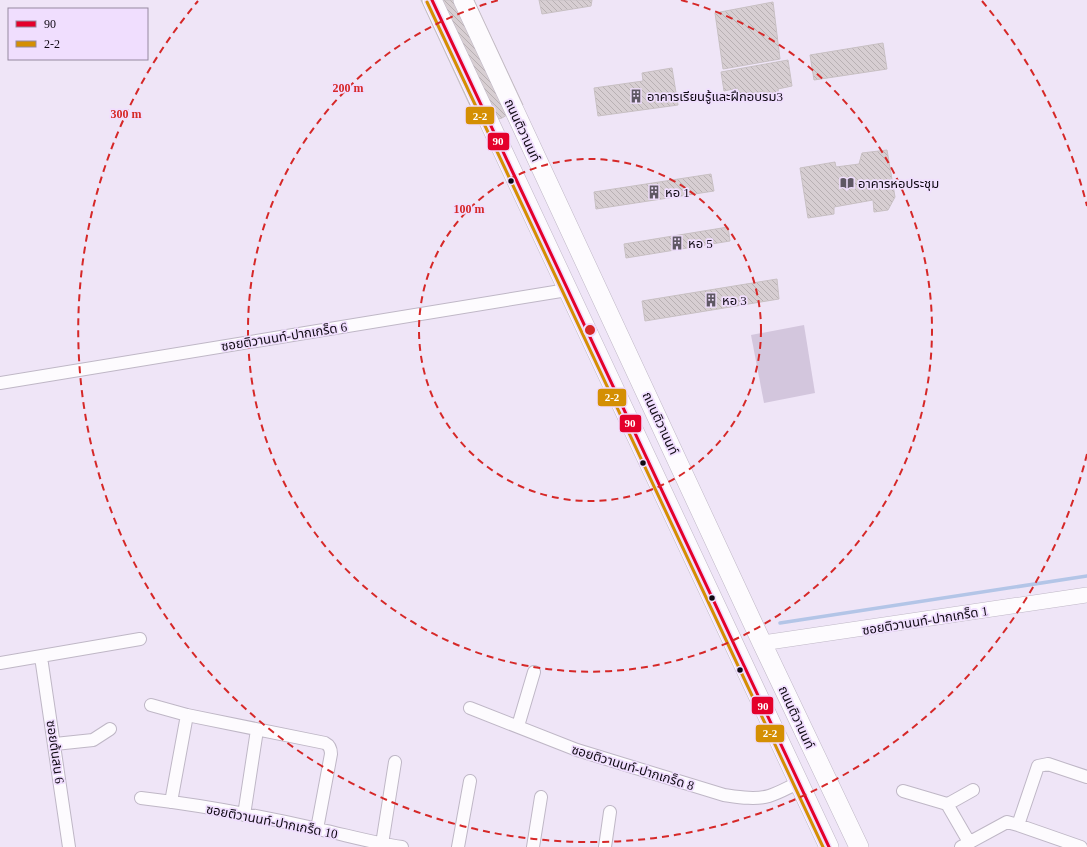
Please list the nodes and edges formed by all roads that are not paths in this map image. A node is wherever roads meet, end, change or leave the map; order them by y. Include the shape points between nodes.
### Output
1 (432, 0) edge
2 (463, 0) edge
3 (568, 290) junction
4 (620, 336) junction
5 (594, 347) junction
6 (0, 383) edge
7 (691, 489) junction
8 (664, 497) junction
9 (1087, 595) edge
10 (140, 639) dead end
11 (762, 643) junction
12 (41, 657) junction
13 (0, 663) edge
14 (534, 672) dead end
15 (151, 705) dead end
16 (470, 708) dead end
17 (187, 715) junction
18 (518, 726) junction
19 (110, 729) dead end
20 (257, 730) junction
21 (55, 744) junction
22 (395, 762) dead end
23 (1087, 777) edge
24 (470, 781) dead end
25 (798, 783) junction
26 (973, 790) dead end
27 (903, 791) dead end
28 (541, 797) dead end
29 (142, 798) dead end
30 (171, 802) junction
31 (948, 804) junction
32 (610, 812) dead end
33 (244, 815) junction
34 (1018, 825) junction
35 (317, 829) junction
36 (382, 844) junction
37 (965, 844) edge
38 (1074, 846) edge
39 (69, 847) edge
40 (402, 847) edge
41 (458, 847) edge
42 (533, 847) edge
43 (605, 847) edge
44 (829, 847) edge
45 (859, 847) edge

1 - 3 main road, ถนนติวานนท์
2 - 4 main road, ถนนติวานนท์
3 - 5 main road, ถนนติวานนท์
3 - 6 street, ซอยติวานนท์-ปากเกร็ด 6
4 - 5 main road
4 - 7 main road, ถนนติวานนท์
5 - 8 main road, ถนนติวานนท์
7 - 8 main road
7 - 11 main road, ถนนติวานนท์
8 - 25 main road, ถนนติวานนท์
9 - 11 street, ซอยติวานนท์-ปากเกร็ด 1
10 - 12 street
11 - 45 main road, ถนนติวานนท์
12 - 13 street
12 - 21 street, ซอยต้นสน 6
14 - 18 street
15 - 17 street
16 - 18 street, ซอยติวานนท์-ปากเกร็ด 8
17 - 20 street
17 - 30 street
18 - 25 street, ซอยติวานนท์-ปากเกร็ด 8 via 577,750 724,795 763,798
19 - 21 street via 93,740
20 - 33 street
20 - 35 street via 330,746 331,754
21 - 39 street, ซอยต้นสน 6
22 - 36 street
23 - 34 street via 1048,764 1038,766
24 - 41 street
25 - 44 main road, ถนนติวานนท์
26 - 31 street
27 - 31 street
28 - 42 street
29 - 30 street, ซอยติวานนท์-ปากเกร็ด 10
30 - 33 street, ซอยติวานนท์-ปากเกร็ด 10
31 - 37 street
32 - 43 street
33 - 35 street, ซอยติวานนท์-ปากเกร็ด 10
34 - 37 street via 1007,822
34 - 38 street
35 - 36 street, ซอยติวานนท์-ปากเกร็ด 10
36 - 40 street, ซอยติวานนท์-ปากเกร็ด 10

